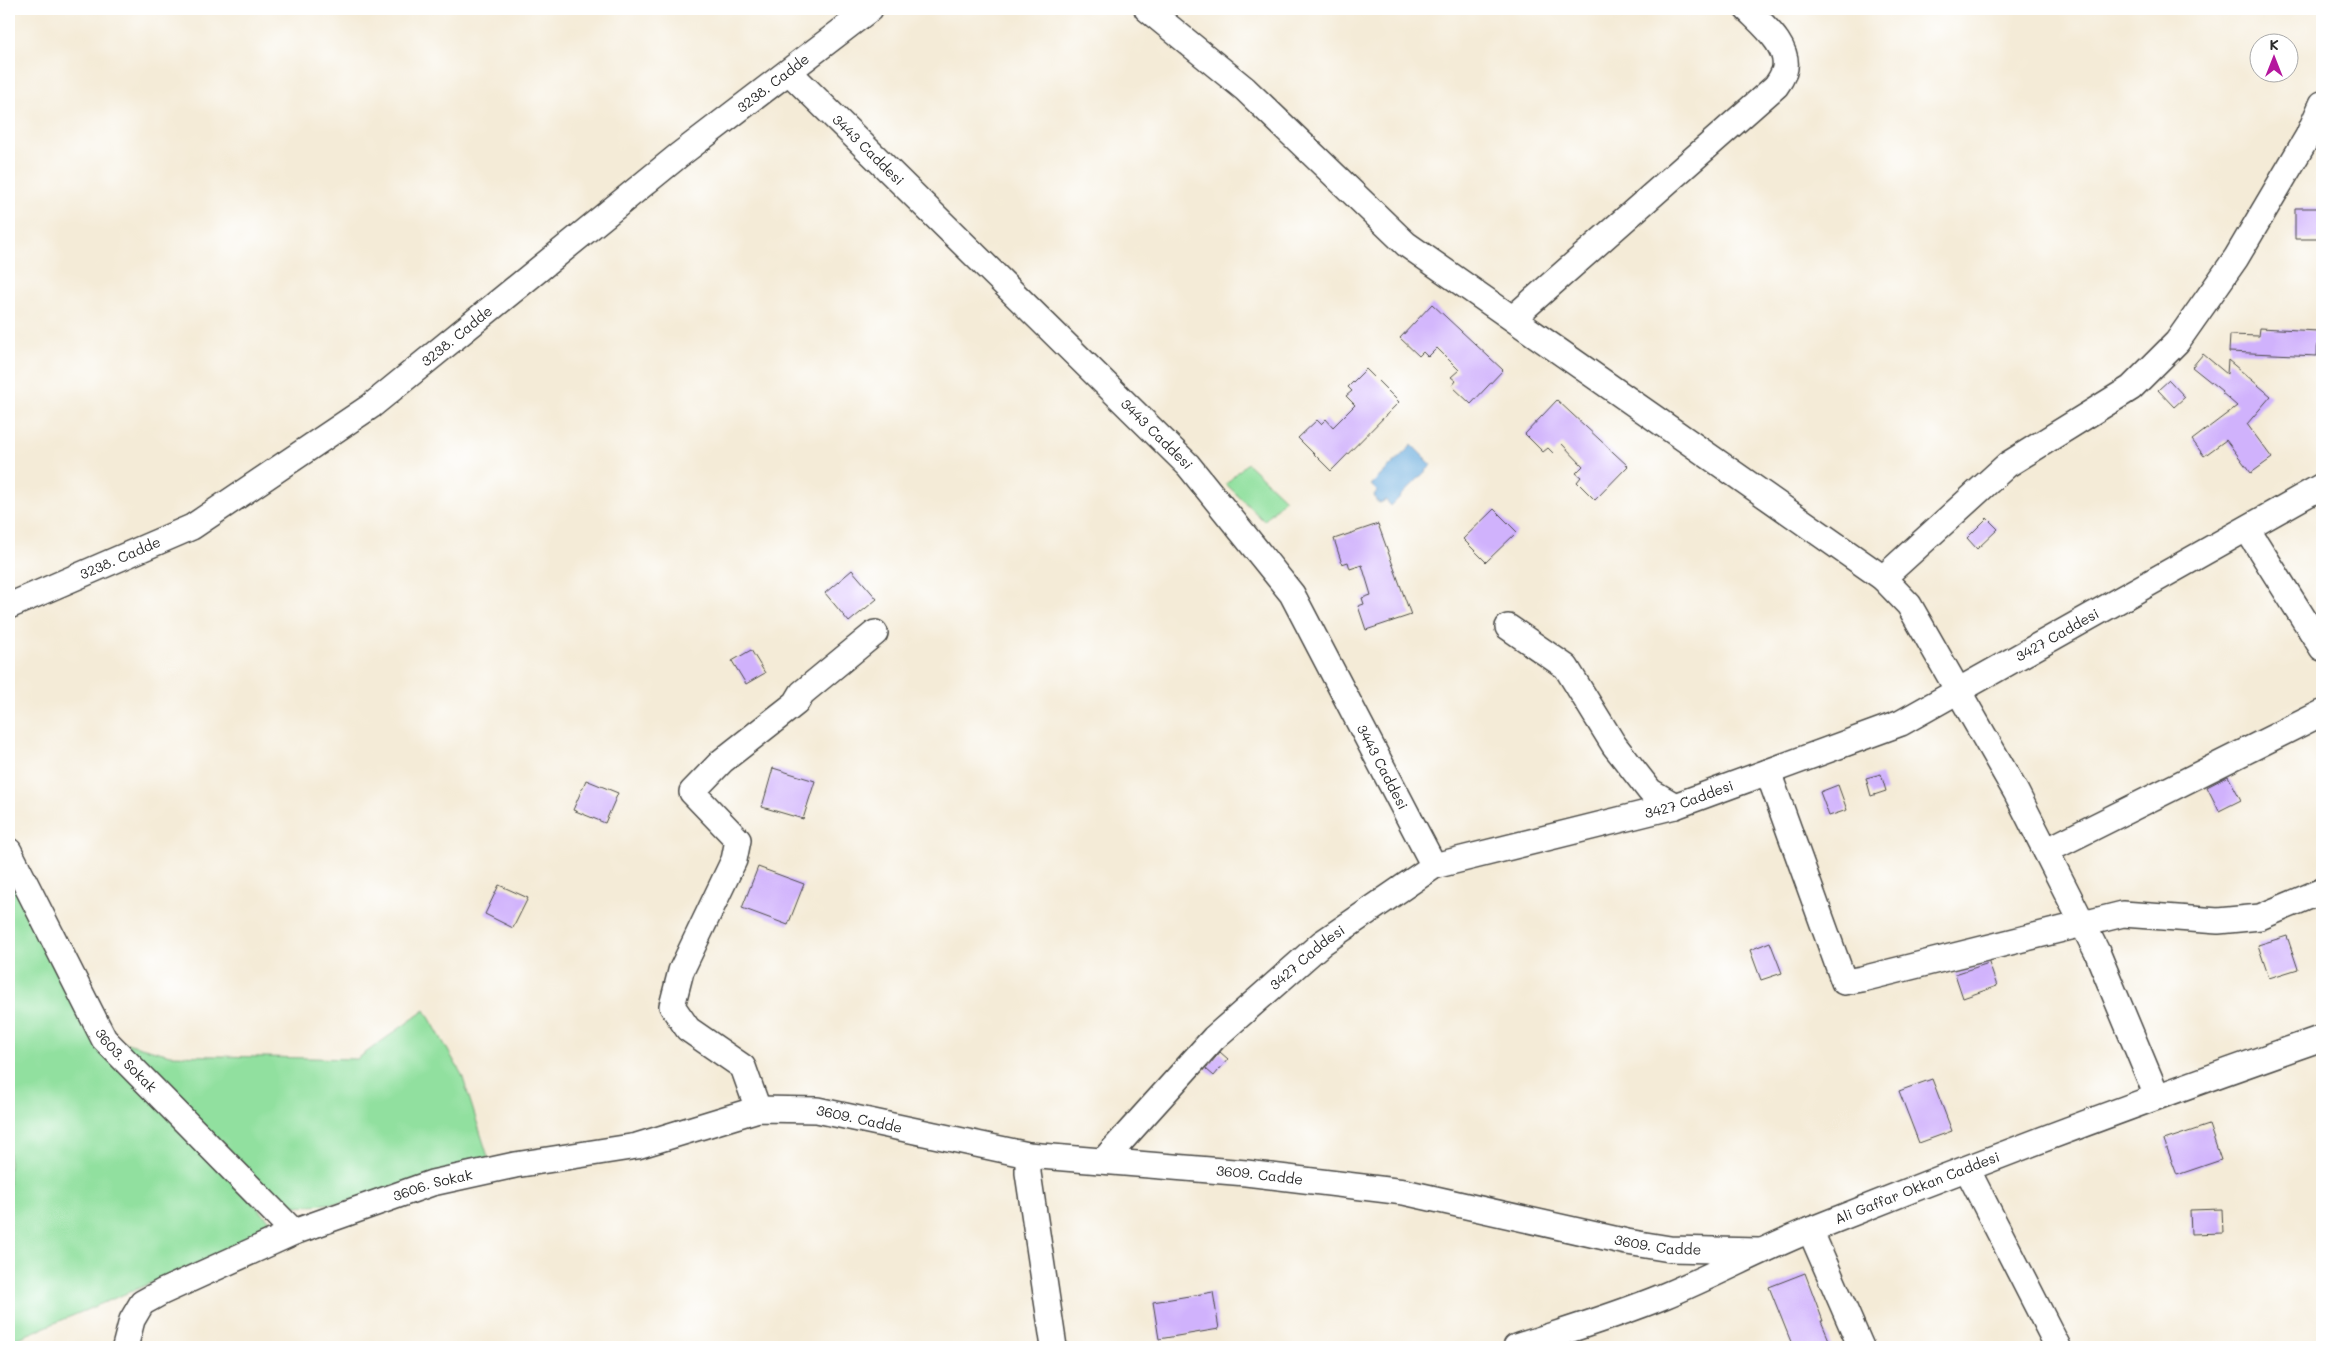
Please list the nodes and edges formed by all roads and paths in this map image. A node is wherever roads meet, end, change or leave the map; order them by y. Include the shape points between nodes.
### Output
1 (870, 9) edge
2 (1148, 9) edge
3 (1747, 9) edge
4 (789, 72) junction
5 (2322, 104) edge
6 (1514, 318) junction
7 (2322, 486) edge
8 (2247, 529) junction
9 (1883, 578) junction
10 (9, 606) edge
11 (1508, 628) dead end
12 (875, 633) dead end
13 (2322, 648) edge
14 (1959, 690) junction
15 (2322, 713) edge
16 (1768, 772) junction
17 (1675, 806) junction
18 (9, 851) edge
19 (2046, 851) junction
20 (1434, 866) junction
21 (2322, 891) edge
22 (2083, 924) junction
23 (2322, 1038) edge
24 (2158, 1096) junction
25 (758, 1108) junction
26 (1028, 1155) junction
27 (1103, 1161) junction
28 (1968, 1169) junction
29 (1810, 1230) junction
30 (294, 1232) junction
31 (1758, 1251) junction
32 (125, 1347) edge
33 (1054, 1347) edge
34 (1516, 1347) edge
35 (1861, 1347) edge
36 (2058, 1347) edge

1 - 4 street, 3238. Cadde
2 - 6 street via 1245,89 1406,244
3 - 6 street via 1775,38 1782,52 1785,70 1776,86
4 - 10 street, 3238. Cadde via 678,156 371,406 192,527
4 - 20 street, 3443 Caddesi via 1188,465 1292,594
5 - 9 street via 2308,136 2236,258 2177,342 2132,388 2007,465
6 - 9 street
7 - 8 street, 3427 Caddesi
8 - 13 street
8 - 14 street, 3427 Caddesi
9 - 14 street via 1909,605
11 - 17 street via 1566,667 1614,746 1650,791
12 - 25 street via 802,693 796,703 722,761 692,792 738,840 734,860 681,971 672,1006 688,1029 743,1067
14 - 16 street, 3427 Caddesi via 1901,723
14 - 19 street
15 - 19 street
16 - 17 street, 3427 Caddesi
16 - 22 street via 1844,982
17 - 20 street, 3427 Caddesi
18 - 30 street, 3603. Sokak via 104,1038
19 - 22 street
20 - 27 street, 3427 Caddesi via 1322,944 1214,1038
21 - 22 street via 2260,917 2218,922 2123,914
22 - 24 street
23 - 24 street, Ali Gaffar Okkan Caddesi
24 - 28 street, Ali Gaffar Okkan Caddesi
25 - 26 street, 3609. Cadde via 817,1110
25 - 30 street, 3606. Sokak via 637,1146 515,1165 432,1183
26 - 27 street, 3609. Cadde
26 - 33 street
27 - 31 street, 3609. Cadde via 1246,1173 1404,1192 1627,1242 1670,1249
28 - 29 street, Ali Gaffar Okkan Caddesi
28 - 36 street
29 - 31 street, Ali Gaffar Okkan Caddesi
29 - 35 street
30 - 32 street, 3606. Sokak via 142,1303 132,1320
31 - 34 street, Ali Gaffar Okkan Caddesi via 1662,1296

